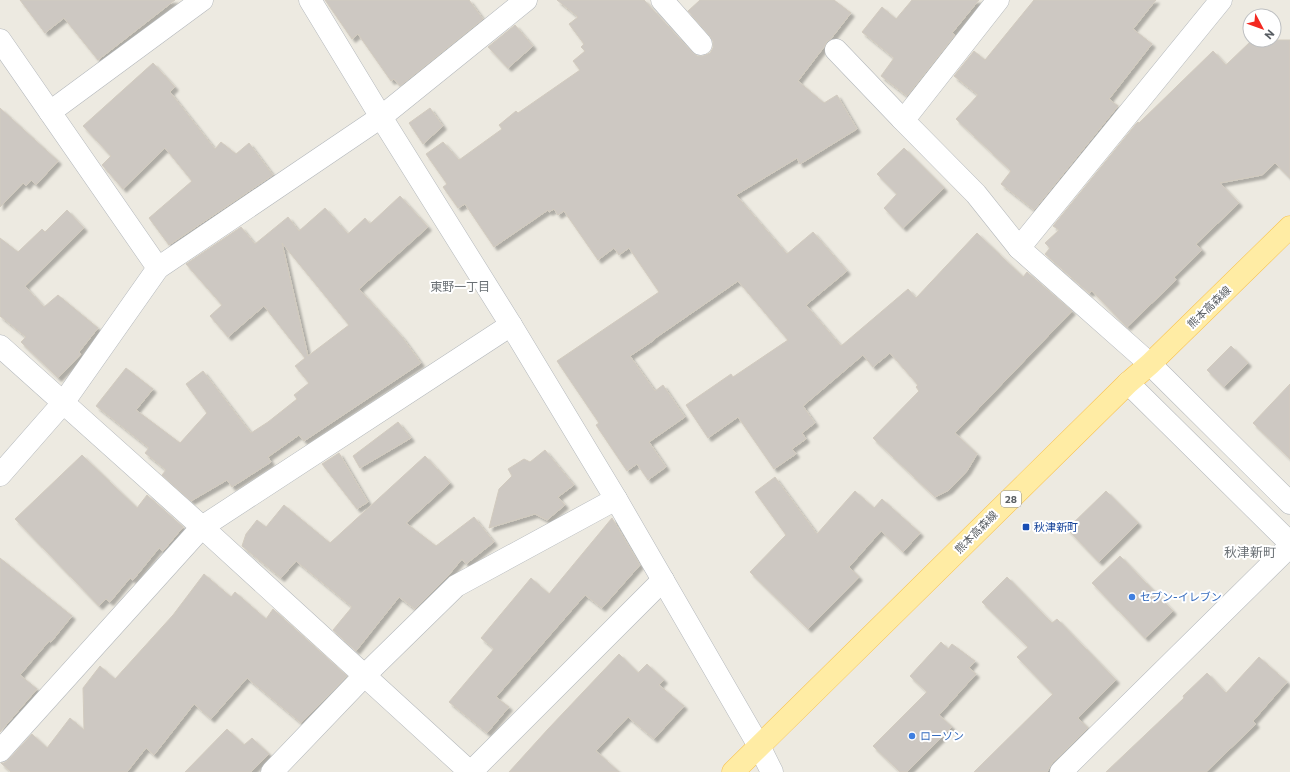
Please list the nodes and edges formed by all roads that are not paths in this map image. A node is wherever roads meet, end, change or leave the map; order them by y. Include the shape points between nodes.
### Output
1 (202, 0) edge
2 (310, 0) edge
3 (526, 0) edge
4 (662, 0) edge
5 (998, 0) edge
6 (1221, 0) edge
7 (0, 40) edge
8 (701, 44) dead end
9 (836, 50) dead end
10 (50, 112) junction
11 (381, 117) junction
12 (902, 119) junction
13 (1290, 227) edge
14 (1019, 248) junction
15 (158, 268) junction
16 (511, 325) junction
17 (0, 346) edge
18 (1150, 364) junction
19 (1128, 383) junction
20 (63, 403) junction
21 (0, 476) edge
22 (616, 499) junction
23 (1290, 503) edge
24 (202, 527) junction
25 (1290, 544) edge
26 (663, 580) junction
27 (364, 676) junction
28 (759, 746) junction
29 (0, 751) edge
30 (272, 772) edge
31 (470, 772) edge
32 (733, 772) edge
33 (772, 772) edge
34 (1061, 772) edge

1 - 10 street
2 - 11 street
3 - 11 street
4 - 8 street
5 - 12 street
6 - 14 street
7 - 10 street
9 - 12 street
10 - 15 street
11 - 15 street
11 - 16 street
12 - 14 street via 976,194
13 - 18 main road, 熊本高森線 / 28
14 - 18 street
15 - 20 street
16 - 22 street
16 - 24 street
17 - 20 street
18 - 19 main road, 熊本高森線 / 28
18 - 23 street
19 - 25 street
19 - 28 main road, 熊本高森線 / 28
20 - 21 street
20 - 24 street
22 - 26 street
22 - 27 street via 456,586
24 - 27 street
24 - 29 street
25 - 34 street
26 - 28 street
26 - 31 street
27 - 30 street
27 - 31 street
28 - 32 main road, 熊本高森線 / 28
28 - 33 street

